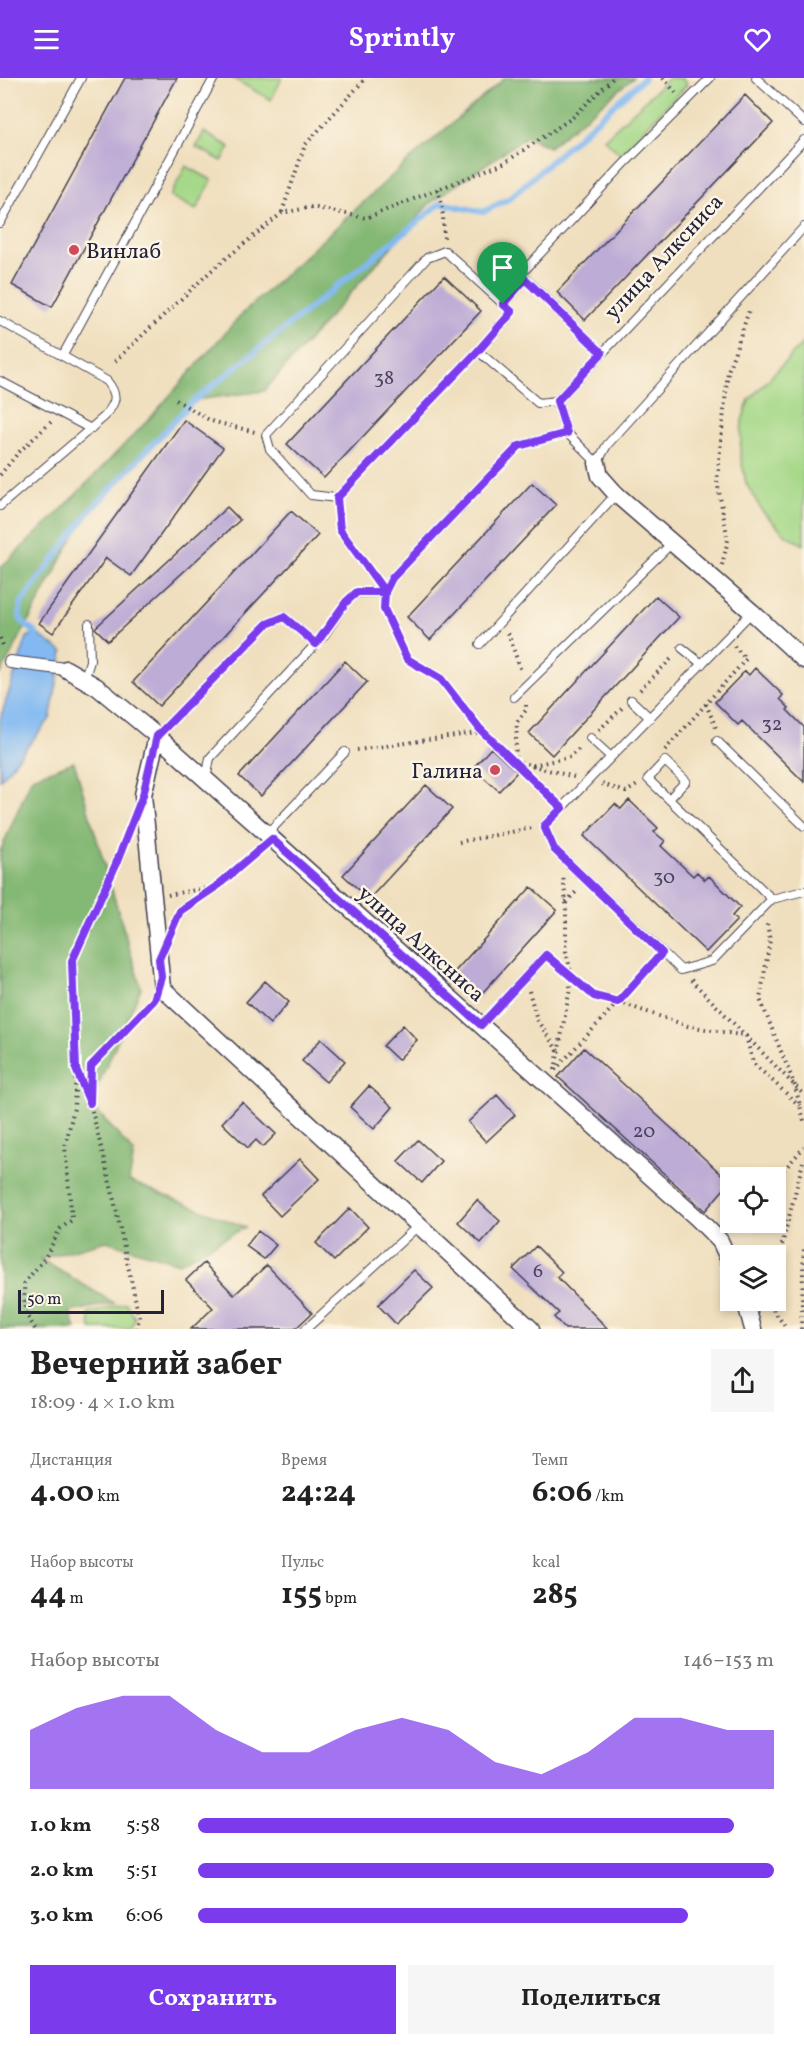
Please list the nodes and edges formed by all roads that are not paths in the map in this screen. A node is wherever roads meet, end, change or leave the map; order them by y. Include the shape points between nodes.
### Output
1 (81, 78) edge
2 (214, 78) edge
3 (710, 78) edge
4 (756, 78) edge
5 (804, 122) edge
6 (804, 140) edge
7 (0, 223) edge
8 (804, 227) edge
9 (0, 321) edge
10 (478, 351) junction
11 (602, 353) junction
12 (63, 356) junction
13 (0, 381) edge
14 (557, 401) junction
15 (91, 429) junction
16 (567, 433) junction
17 (597, 463) junction
18 (616, 494) junction
19 (0, 506) edge
20 (672, 543) junction
21 (752, 612) junction
22 (89, 624) dead end
23 (316, 644) junction
24 (480, 645) dead end
25 (682, 648) road end
26 (804, 660) edge
27 (10, 662) dead end
28 (702, 664) junction
29 (66, 669) joint
30 (84, 680) junction
31 (514, 697) dead end
32 (631, 700) road end
33 (650, 717) junction
34 (157, 736) junction
35 (590, 738) road end
36 (717, 741) dead end
37 (345, 752) road end
38 (611, 757) junction
39 (206, 779) junction
40 (669, 799) junction
41 (804, 826) edge
42 (270, 836) junction
43 (804, 891) edge
44 (772, 898) junction
45 (546, 955) road end
46 (481, 1025) junction
47 (419, 1225) junction
48 (722, 1245) edge
49 (748, 1311) edge
50 (306, 1329) edge
51 (531, 1329) edge
52 (753, 1329) edge

1 - 7 lane
2 - 12 lane
3 - 11 lane via 521,274
4 - 5 lane
6 - 11 lane, улица Алксниса
8 - 17 lane via 607,445
9 - 12 lane
10 - 10 lane via 337,498 311,495 270,448 266,435 427,258 445,251 512,312
10 - 14 lane via 538,403
11 - 14 lane, улица Алксниса
12 - 15 lane via 97,374 114,390 111,409
13 - 15 lane
14 - 16 lane
15 - 19 lane
16 - 17 lane
16 - 23 lane via 519,446 392,578 385,592 357,592
17 - 18 street via 600,476
18 - 20 street
18 - 24 lane
20 - 21 street
20 - 31 lane
21 - 26 street
21 - 28 lane
22 - 30 lane via 90,661
23 - 34 lane via 284,617 267,624
23 - 39 lane via 210,758
25 - 28 lane
27 - 29 street
28 - 33 lane
29 - 30 street, улица Алксниса
30 - 34 street, улица Алксниса
32 - 33 lane
33 - 38 lane
34 - 39 street, улица Алксниса
34 - 47 street via 143,795 162,988
35 - 38 lane
36 - 41 lane
37 - 42 lane
38 - 44 lane via 544,826 554,849 681,970 712,961
39 - 42 street, улица Алксниса
40 - 40 lane via 645,777 665,761 686,782
40 - 44 lane
42 - 46 street, улица Алксниса
43 - 44 lane
45 - 46 lane
46 - 48 street, улица Алксниса via 549,1076
47 - 50 lane
47 - 51 street
49 - 52 street

